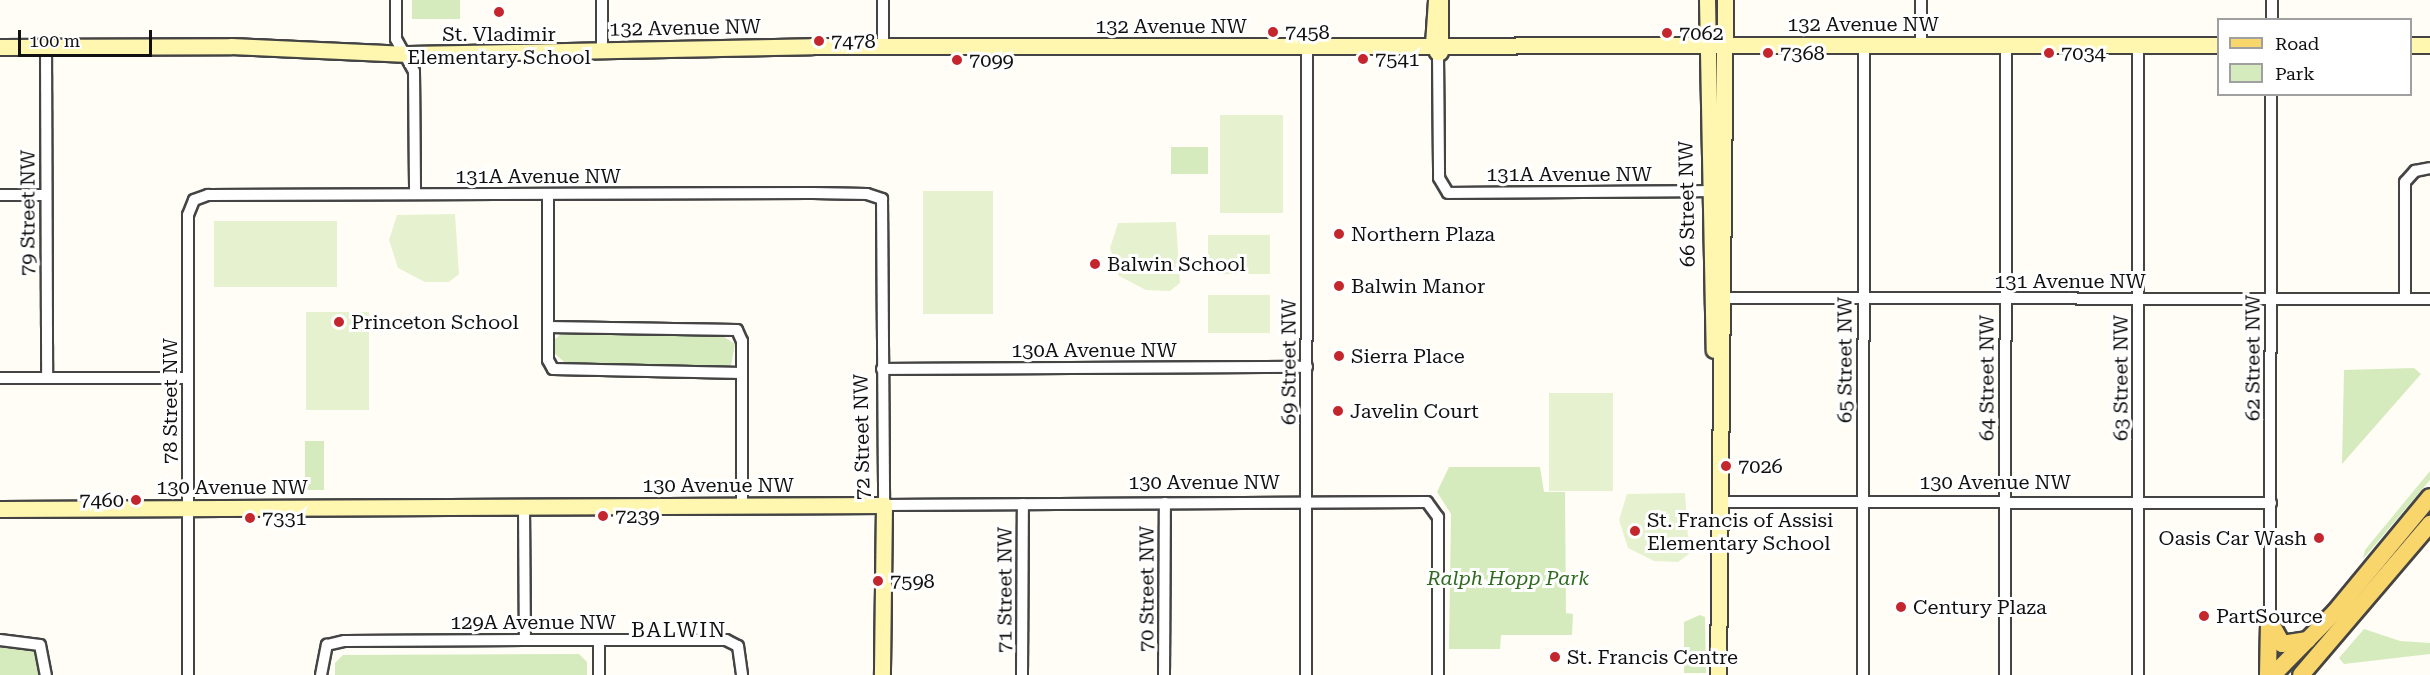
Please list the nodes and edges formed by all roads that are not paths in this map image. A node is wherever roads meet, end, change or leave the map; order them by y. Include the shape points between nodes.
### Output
1 (396, 0) edge
2 (602, 0) edge
3 (883, 0) edge
4 (1438, 0) edge
5 (1707, 0) edge
6 (1725, 0) edge
7 (1921, 0) edge
8 (2272, 0) edge
9 (2272, 18) edge
10 (1707, 45) junction
11 (1725, 45) junction
12 (1864, 45) junction
13 (1921, 45) junction
14 (2006, 45) junction
15 (2138, 45) junction
16 (2217, 45) edge
17 (2412, 45) edge
18 (2430, 45) edge
19 (883, 46) junction
20 (0, 47) edge
21 (46, 47) junction
22 (1438, 48) junction
23 (1307, 49) junction
24 (602, 51) junction
25 (408, 54) junction
26 (2271, 96) edge
27 (2430, 168) edge
28 (1708, 191) junction
29 (1725, 191) junction
30 (416, 194) junction
31 (548, 194) junction
32 (0, 195) edge
33 (46, 195) junction
34 (882, 199) joint
35 (194, 200) joint
36 (1717, 298) junction
37 (1863, 298) junction
38 (2005, 298) junction
39 (2139, 299) junction
40 (2271, 299) junction
41 (2405, 299) junction
42 (2430, 299) edge
43 (548, 327) junction
44 (1306, 367) junction
45 (882, 369) junction
46 (742, 373) junction
47 (0, 378) edge
48 (47, 378) junction
49 (188, 378) junction
50 (2430, 497) edge
51 (1307, 502) junction
52 (1718, 502) junction
53 (1862, 502) junction
54 (1165, 503) junction
55 (2006, 503) junction
56 (2139, 503) junction
57 (2271, 503) junction
58 (1023, 504) junction
59 (884, 505) junction
60 (524, 507) junction
61 (742, 507) junction
62 (188, 508) junction
63 (0, 509) edge
64 (2430, 524) edge
65 (2270, 622) junction
66 (0, 640) edge
67 (525, 640) junction
68 (599, 640) junction
69 (2309, 640) junction
70 (46, 675) edge
71 (188, 675) edge
72 (321, 675) edge
73 (599, 675) edge
74 (742, 675) edge
75 (882, 675) edge
76 (1022, 675) edge
77 (1164, 675) edge
78 (1306, 675) edge
79 (1438, 675) edge
80 (1718, 675) edge
81 (1863, 675) edge
82 (2005, 675) edge
83 (2138, 675) edge
84 (2270, 675) edge
85 (2301, 675) edge

1 - 25 street via 396,39
2 - 24 street
3 - 19 street
4 - 22 street
5 - 10 street, 66 Street NW
6 - 11 street, 66 Street NW
7 - 13 street
8 - 9 street
10 - 11 street, 132 Avenue NW
10 - 22 street, 132 Avenue NW
10 - 28 street, 66 Street NW
11 - 12 street, 132 Avenue NW
11 - 29 street, 66 Street NW
12 - 13 street, 132 Avenue NW
12 - 37 street, 65 Street NW
13 - 14 street, 132 Avenue NW
14 - 15 street, 132 Avenue NW
14 - 38 street, 64 Street NW
15 - 16 street, 132 Avenue NW
15 - 39 street, 63 Street NW
17 - 18 street
19 - 23 street, 132 Avenue NW
19 - 24 street, 132 Avenue NW
20 - 21 street, 132 Avenue NW
21 - 25 street, 132 Avenue NW via 231,46
21 - 33 street, 79 Street NW
22 - 23 street, 132 Avenue NW
22 - 28 street, 131A Avenue NW via 1439,178 1448,193
23 - 44 street, 69 Street NW
24 - 25 street, 132 Avenue NW
25 - 30 street via 414,71
26 - 40 street, 62 Street NW
27 - 41 street via 2408,176
28 - 29 street, 131A Avenue NW
28 - 36 street, 66 Street NW
29 - 36 street, 66 Street NW
30 - 31 street, 131A Avenue NW
30 - 35 street, 131A Avenue NW via 208,195
31 - 34 street, 131A Avenue NW via 867,194
31 - 43 street
32 - 33 street
33 - 48 street, 79 Street NW
34 - 45 street, 72 Street NW
35 - 49 street, 78 Street NW via 188,215
36 - 37 street, 131 Avenue NW
36 - 52 street, 66 Street NW
37 - 38 street, 131 Avenue NW
37 - 53 street, 65 Street NW
38 - 39 street, 131 Avenue NW
38 - 55 street, 64 Street NW
39 - 40 street, 131 Avenue NW
39 - 56 street, 63 Street NW
40 - 41 street, 131 Avenue NW
40 - 57 street, 62 Street NW
41 - 42 street, 131 Avenue NW
43 - 46 street via 548,360 562,373
43 - 46 street via 737,330
44 - 45 street, 130A Avenue NW
44 - 51 street, 69 Street NW
45 - 59 street, 72 Street NW
46 - 61 street
47 - 48 street
48 - 49 street
49 - 62 street, 78 Street NW
50 - 69 main road
51 - 54 street, 130 Avenue NW
51 - 78 street, 69 Street NW
51 - 79 street, 130 Avenue NW via 1435,506
52 - 53 street, 130 Avenue NW
52 - 80 street, 66 Street NW
53 - 55 street, 130 Avenue NW
53 - 81 street, 65 Street NW
54 - 58 street, 130 Avenue NW
54 - 77 street, 70 Street NW
55 - 56 street, 130 Avenue NW
55 - 82 street, 64 Street NW
56 - 57 street, 130 Avenue NW
56 - 83 street, 63 Street NW
57 - 65 street, 62 Street NW
58 - 59 street, 130 Avenue NW
58 - 76 street, 71 Street NW
59 - 61 street, 130 Avenue NW
59 - 75 street, 72 Street NW
60 - 61 street, 130 Avenue NW
60 - 62 street, 130 Avenue NW
60 - 67 street
62 - 63 street, 130 Avenue NW
62 - 71 street, 78 Street NW
64 - 85 main road
65 - 69 main road via 2282,644
65 - 84 main road
66 - 70 street via 40,645
67 - 68 street, 129A Avenue NW
67 - 72 street, 129A Avenue NW via 327,645
68 - 73 street
68 - 74 street, 129A Avenue NW via 726,640 738,646
69 - 84 main road

